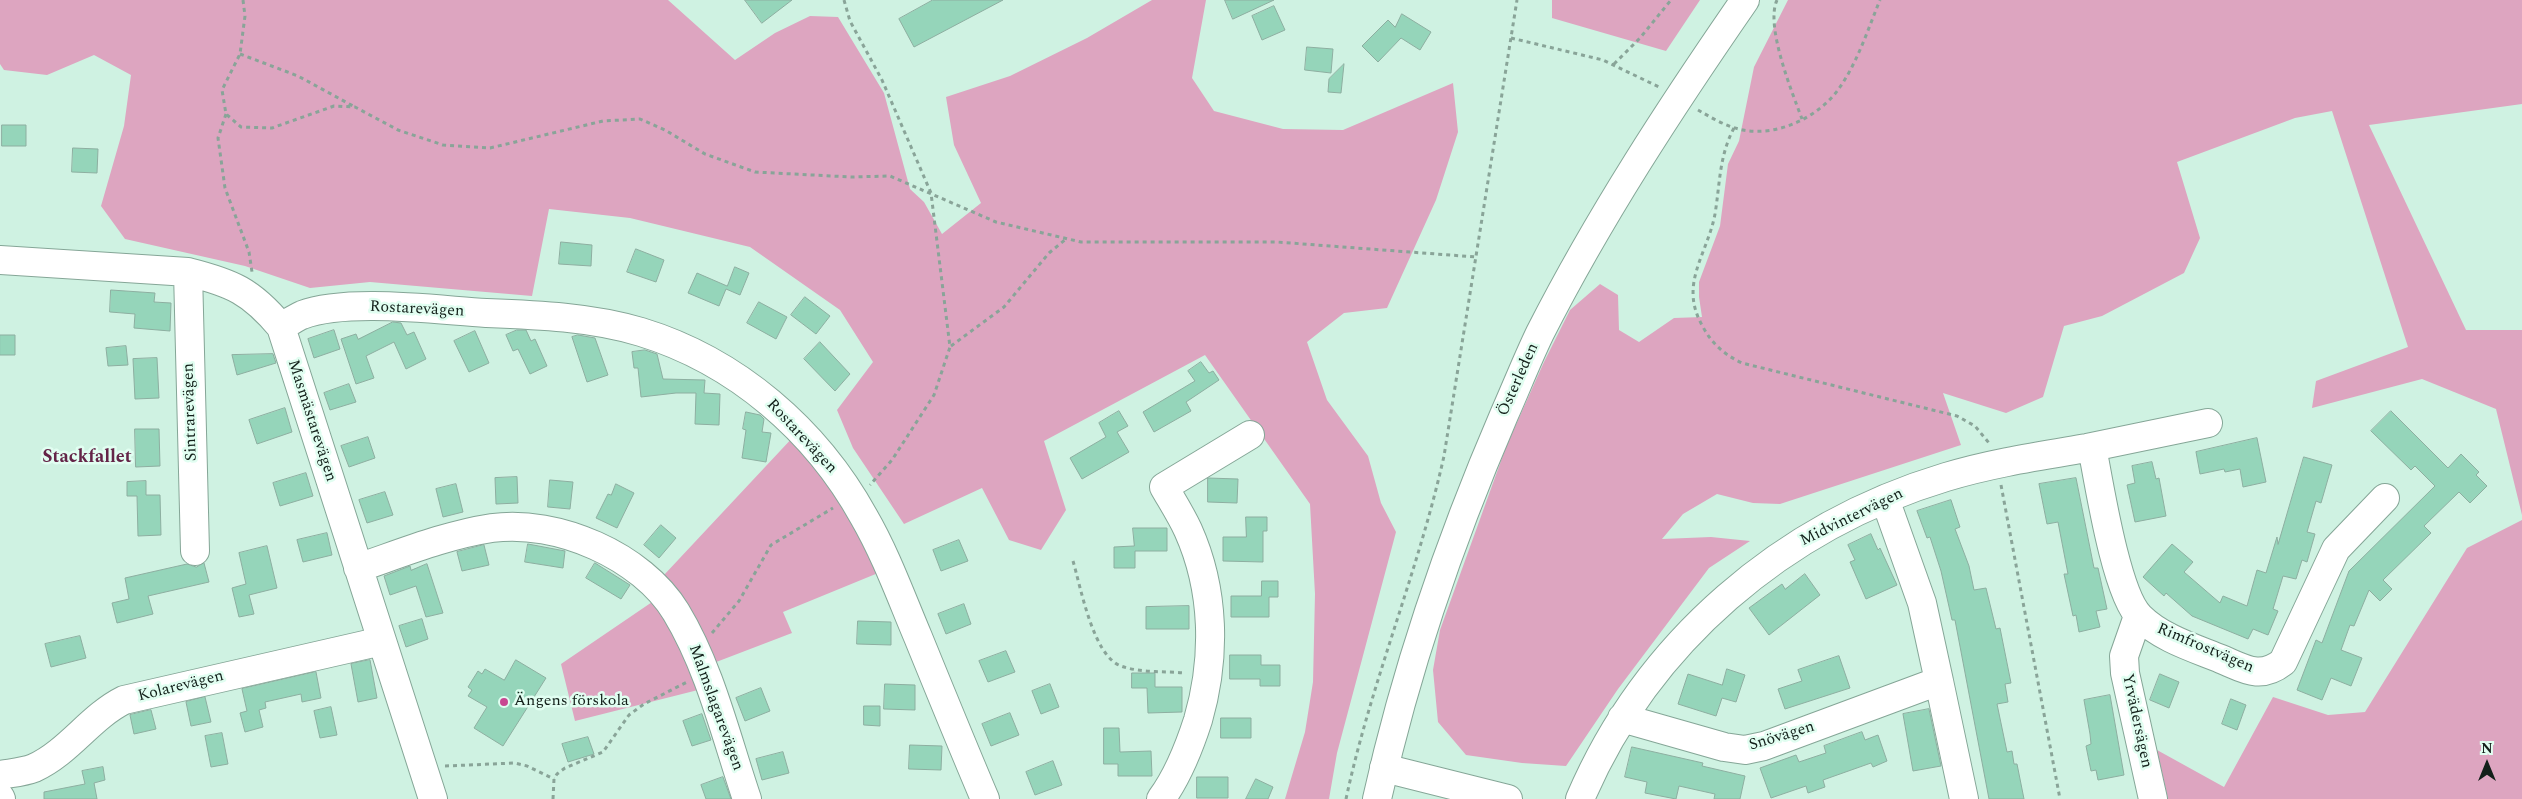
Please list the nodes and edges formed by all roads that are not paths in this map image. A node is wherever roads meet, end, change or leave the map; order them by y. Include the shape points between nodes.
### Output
1 (1745, 0) edge
2 (0, 260) edge
3 (188, 272) junction
4 (281, 327) junction
5 (2208, 422) dead end
6 (1250, 435) dead end
7 (2092, 447) junction
8 (2385, 498) dead end
9 (1885, 499) junction
10 (195, 551) dead end
11 (358, 568) junction
12 (2138, 616) junction
13 (382, 641) junction
14 (1939, 682) junction
15 (1622, 718) junction
16 (1384, 768) junction
17 (0, 775) edge
18 (433, 799) edge
19 (747, 799) edge
20 (985, 799) edge
21 (1161, 799) edge
22 (1378, 799) edge
23 (1508, 799) edge
24 (1580, 799) edge
25 (1964, 799) edge
26 (2153, 799) edge

1 - 16 street, Österleden via 1674,104 1606,215 1539,335 1456,533
2 - 3 street, Masmästarevägen
3 - 4 street, Masmästarevägen via 232,286 263,306
3 - 10 street, Sintrarevägen
4 - 11 street, Masmästarevägen
4 - 20 street, Rostarevägen via 303,315 346,306 552,316 640,332 700,357 739,379 775,406 836,472 853,499 886,562
5 - 7 street, Midvintervägen
6 - 21 street via 1164,487 1188,531 1207,595 1211,630 1208,675 1193,737
7 - 9 street, Midvintervägen via 1947,477
7 - 12 street, Rimfrostvägen via 2114,555 2127,596
8 - 12 street, Rimfrostvägen via 2336,550 2283,662 2273,670 2259,673 2189,646
9 - 14 street via 1922,603
9 - 15 street, Midvintervägen via 1821,530 1747,580 1717,605 1664,661
11 - 13 street, Masmästarevägen
11 - 19 street, Malmslagarevägen via 428,544 494,528 516,527 574,537 609,551 638,570 660,590 676,611 705,673
12 - 26 street, Yrvädersägen via 2124,656 2125,673
13 - 17 street, Kolarevägen via 124,700 106,709 62,751 33,768
13 - 18 street, Masmästarevägen
14 - 15 street, Snövägen via 1764,746 1745,750
14 - 25 street
15 - 24 street, Midvintervägen via 1592,770
16 - 22 street, Österleden
16 - 23 street

